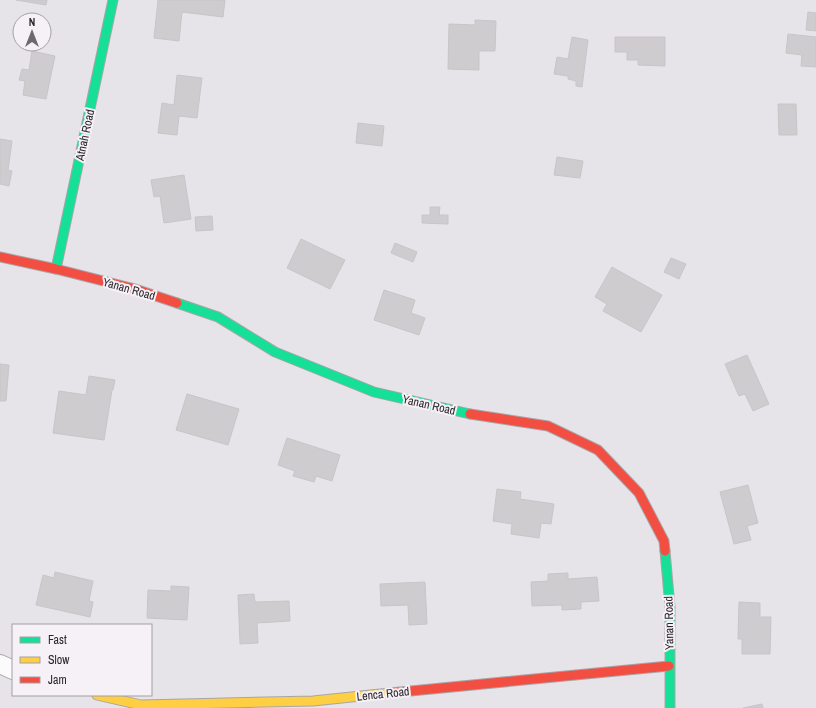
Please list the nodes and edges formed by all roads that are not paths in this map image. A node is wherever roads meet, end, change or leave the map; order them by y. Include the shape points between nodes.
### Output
1 (113, 0) edge
2 (0, 257) edge
3 (56, 269) junction
4 (0, 664) edge
5 (669, 666) junction
6 (12, 670) edge
7 (101, 696) edge
8 (670, 708) edge

1 - 3 street, Atnah Road
2 - 3 street, Yanan Road
3 - 5 street, Yanan Road via 142,291 218,317 275,352 374,392 471,414 548,426 598,450 639,493 664,541 670,607
4 - 6 street
5 - 7 street, Lenca Road via 313,701 141,705
5 - 8 street, Yanan Road

